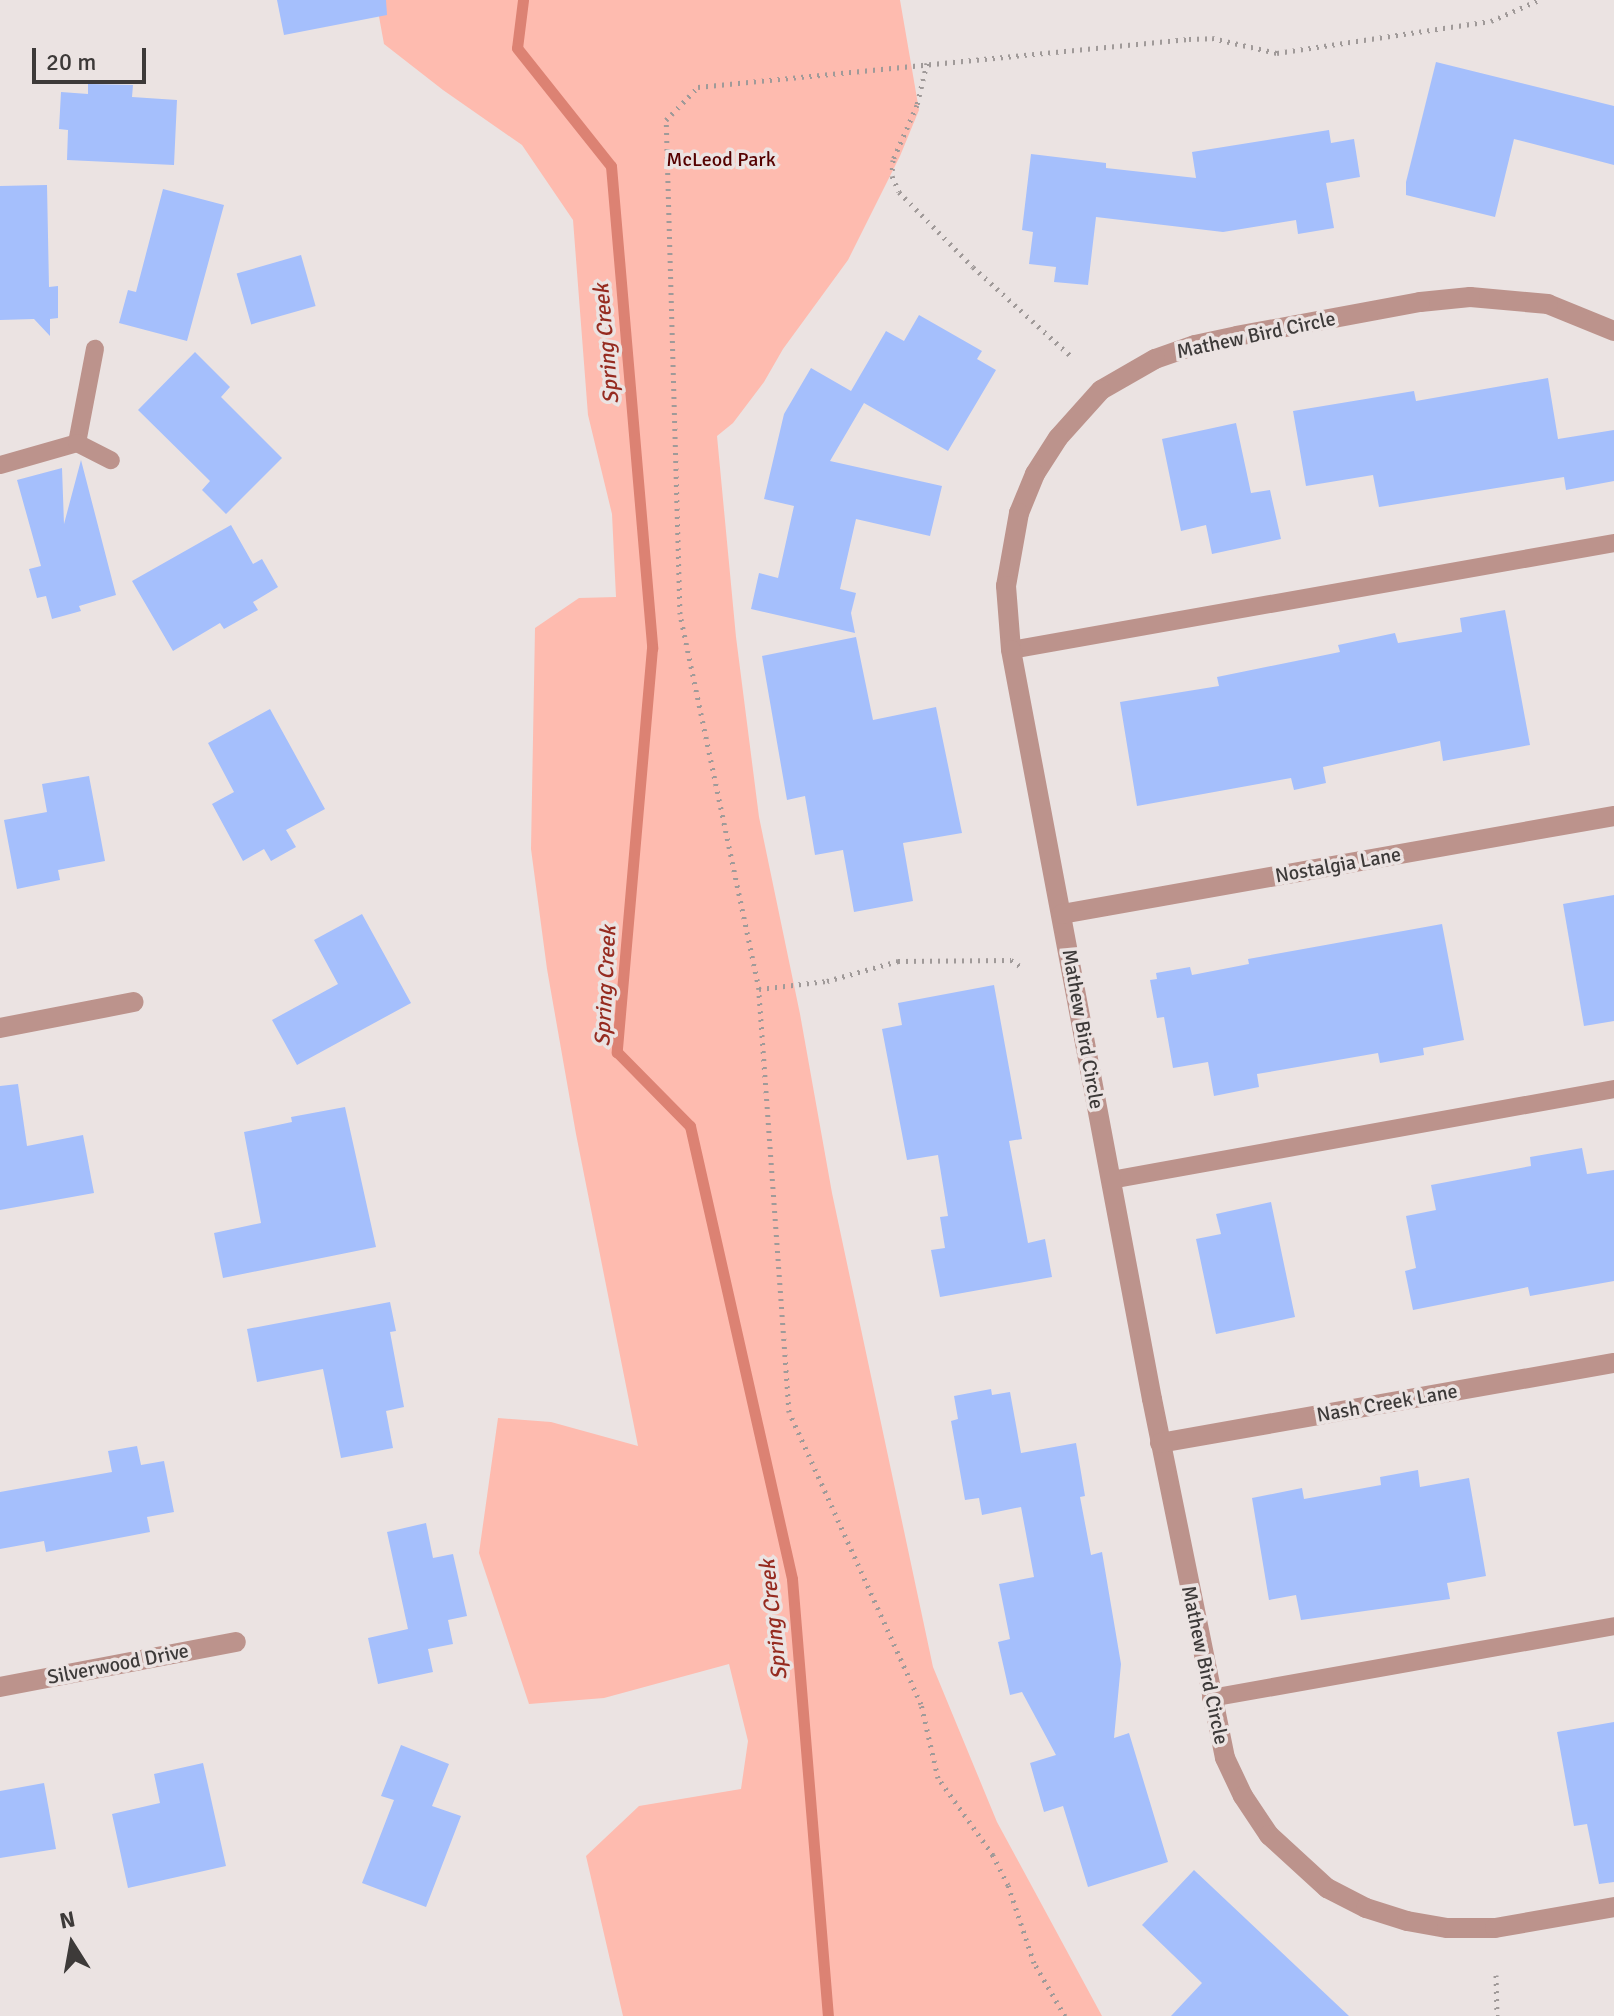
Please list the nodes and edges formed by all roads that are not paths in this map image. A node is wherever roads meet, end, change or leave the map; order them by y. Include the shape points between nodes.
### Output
1 (1614, 331) edge
2 (95, 349) dead end
3 (77, 443) junction
4 (111, 460) dead end
5 (0, 465) edge
6 (1614, 543) edge
7 (1011, 650) junction
8 (1614, 816) edge
9 (1062, 914) junction
10 (134, 1002) dead end
11 (0, 1028) edge
12 (1614, 1089) edge
13 (1111, 1180) junction
14 (1614, 1363) edge
15 (1160, 1443) junction
16 (1614, 1626) edge
17 (236, 1642) dead end
18 (0, 1687) edge
19 (1211, 1698) junction
20 (1614, 1907) edge

1 - 7 street, Mathew Bird Circle via 1548,304 1470,297 1237,336 1155,359 1101,390 1058,438 1035,474 1009,553
2 - 3 lane
3 - 4 lane
3 - 5 lane
6 - 7 lane
7 - 9 street, Mathew Bird Circle
8 - 9 street, Nostalgia Lane
9 - 13 street, Mathew Bird Circle
10 - 11 street
12 - 13 lane
13 - 15 street, Mathew Bird Circle
14 - 15 street, Nash Creek Lane
15 - 19 street, Mathew Bird Circle
16 - 19 lane
17 - 18 street, Silverwood Drive
19 - 20 street, Mathew Bird Circle via 1225,1758 1243,1796 1269,1835 1327,1888 1366,1908 1447,1928 1495,1928

